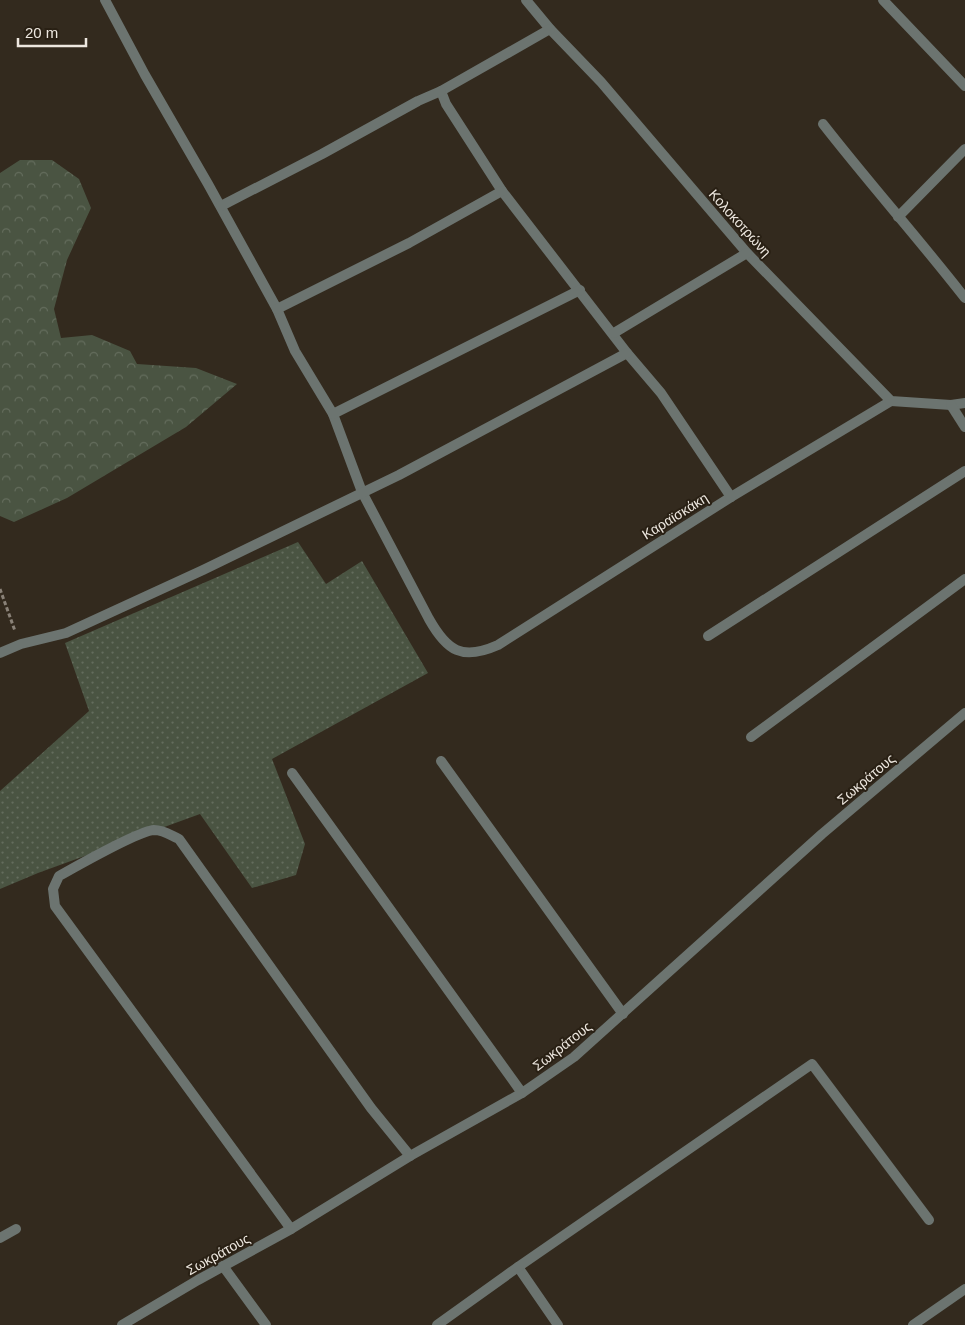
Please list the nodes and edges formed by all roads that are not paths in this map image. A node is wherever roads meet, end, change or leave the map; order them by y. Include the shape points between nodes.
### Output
1 (105, 0) edge
2 (526, 0) edge
3 (886, 1) edge
4 (550, 29) junction
5 (965, 86) edge
6 (441, 91) junction
7 (823, 124) dead end
8 (965, 149) edge
9 (502, 191) junction
10 (221, 206) junction
11 (898, 217) junction
12 (747, 253) junction
13 (580, 290) junction
14 (965, 298) edge
15 (277, 309) junction
16 (614, 333) junction
17 (627, 353) junction
18 (891, 401) junction
19 (965, 403) edge
20 (951, 405) junction
21 (333, 414) junction
22 (965, 427) edge
23 (965, 470) edge
24 (362, 492) junction
25 (731, 497) junction
26 (965, 579) edge
27 (708, 636) dead end
28 (0, 652) edge
29 (965, 713) edge
30 (751, 737) dead end
31 (441, 760) dead end
32 (292, 773) dead end
33 (623, 1014) junction
34 (522, 1093) junction
35 (410, 1156) junction
36 (929, 1220) dead end
37 (16, 1229) dead end
38 (291, 1229) junction
39 (0, 1238) edge
40 (224, 1266) junction
41 (518, 1266) junction
42 (965, 1289) edge
43 (122, 1325) edge
44 (266, 1325) edge
45 (437, 1325) edge
46 (558, 1325) edge
47 (912, 1325) edge

1 - 10 street
2 - 4 street, Κολοκοτρώνη
3 - 5 street
4 - 6 street
4 - 12 street, Κολοκοτρώνη via 601,82
6 - 9 street via 446,104
6 - 10 street
7 - 11 street
8 - 11 street
9 - 13 street
9 - 15 street via 409,243
10 - 15 street
11 - 14 street
12 - 16 street
12 - 18 street, Κολοκοτρώνη
13 - 16 street
13 - 21 street
15 - 21 street via 295,351
16 - 17 street
17 - 24 street
17 - 25 street via 661,393
18 - 20 street
18 - 25 street, Καραϊσκάκη
19 - 20 street
20 - 22 street
21 - 24 street
23 - 27 street
24 - 25 street, Καραϊσκάκη via 440,638 448,646 473,653 498,645
24 - 28 street via 66,633
26 - 30 street
29 - 33 street, Σωκράτους via 822,834
31 - 33 street
32 - 34 street
33 - 34 street, Σωκράτους via 574,1057
34 - 35 street, Σωκράτους
35 - 38 street, Σωκράτους
35 - 38 street via 371,1108 179,840 165,832 152,830 59,876 54,889 56,906
36 - 41 street via 812,1064
37 - 39 street
38 - 40 street, Σωκράτους
40 - 43 street, Σωκράτους
40 - 44 street
41 - 45 street
41 - 46 street
42 - 47 street

